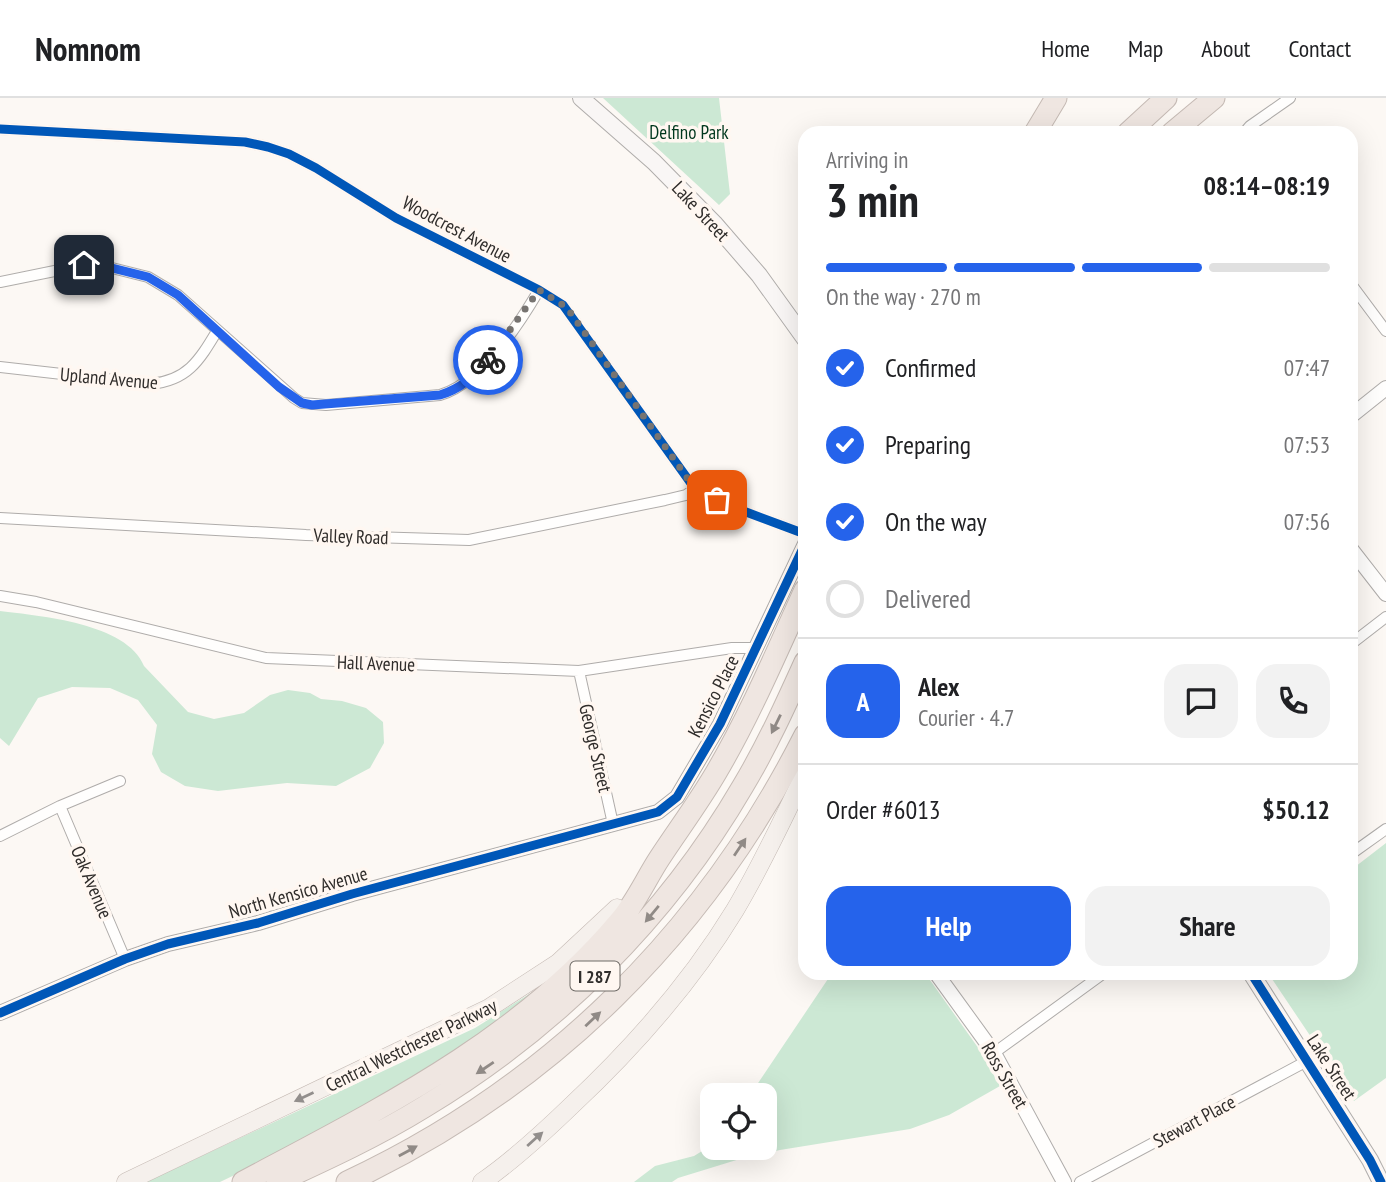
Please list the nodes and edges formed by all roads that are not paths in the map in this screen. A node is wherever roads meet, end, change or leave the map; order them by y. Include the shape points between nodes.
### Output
1 (1056, 98) edge
2 (1167, 98) edge
3 (1214, 98) edge
4 (1290, 98) edge
5 (586, 99) edge
6 (1039, 126) edge
7 (1136, 126) edge
8 (1180, 126) edge
9 (1250, 126) edge
10 (0, 129) edge
11 (0, 282) edge
12 (539, 290) junction
13 (1358, 293) edge
14 (798, 329) edge
15 (217, 331) junction
16 (1386, 331) edge
17 (0, 368) edge
18 (1386, 388) edge
19 (1358, 410) edge
20 (695, 489) junction
21 (0, 518) edge
22 (798, 531) edge
23 (1358, 558) edge
24 (798, 559) edge
25 (1386, 594) edge
26 (0, 596) edge
27 (798, 605) edge
28 (1386, 617) edge
29 (1358, 639) edge
30 (757, 648) junction
31 (579, 671) junction
32 (798, 677) edge
33 (798, 748) edge
34 (120, 781) dead end
35 (798, 788) edge
36 (60, 806) junction
37 (613, 824) junction
38 (1386, 829) edge
39 (0, 836) edge
40 (1358, 849) edge
41 (660, 857) junction
42 (125, 959) junction
43 (941, 980) edge
44 (1093, 980) edge
45 (1255, 980) edge
46 (0, 1013) edge
47 (994, 1053) junction
48 (1307, 1061) junction
49 (126, 1182) edge
50 (243, 1182) edge
51 (278, 1182) edge
52 (347, 1182) edge
53 (482, 1182) edge
54 (1064, 1182) edge
55 (1080, 1182) edge
56 (1381, 1182) edge

1 - 6 highway
2 - 7 highway
3 - 8 highway
4 - 9 street
5 - 14 main road, Lake Street via 714,223
10 - 12 street, Woodcrest Avenue via 268,146 316,168 396,218
11 - 15 street via 84,265 127,271 148,277 178,295
12 - 15 street via 480,369 464,385 440,395 302,403
12 - 20 street, Woodcrest Avenue via 570,312
13 - 16 street
15 - 17 street, Upland Avenue via 203,355 183,375 167,383
18 - 19 street
20 - 21 street, Valley Road via 665,500 469,540
20 - 22 street, Woodcrest Avenue
23 - 25 street
24 - 30 street, Kensico Place
26 - 31 street, Hall Avenue via 265,658
27 - 41 highway via 718,770
28 - 29 street
30 - 31 street, Hall Avenue
30 - 37 street, Kensico Place via 677,797 659,812
31 - 37 street, George Street
32 -> 51 highway, I 287 via 764,748 716,829 667,897 589,982 526,1037 458,1086 386,1129
52 -> 33 highway, I 287 via 476,1111 610,1004 669,941 723,873
34 - 36 street
53 -> 35 main road via 603,1076 673,998 740,902
36 - 39 street
36 - 42 street, Oak Avenue
37 - 42 street, North Kensico Avenue
38 - 40 street
41 -> 49 main road, Central Westchester Parkway via 593,933 550,969 489,1009
41 - 50 highway via 621,920 554,987 495,1036 385,1106
42 - 46 street, North Kensico Avenue
43 - 47 street, Ross Street
44 - 47 street
45 - 48 main road, Lake Street
47 - 54 street, Ross Street
48 - 55 street, Stewart Place
48 - 56 main road, Lake Street

